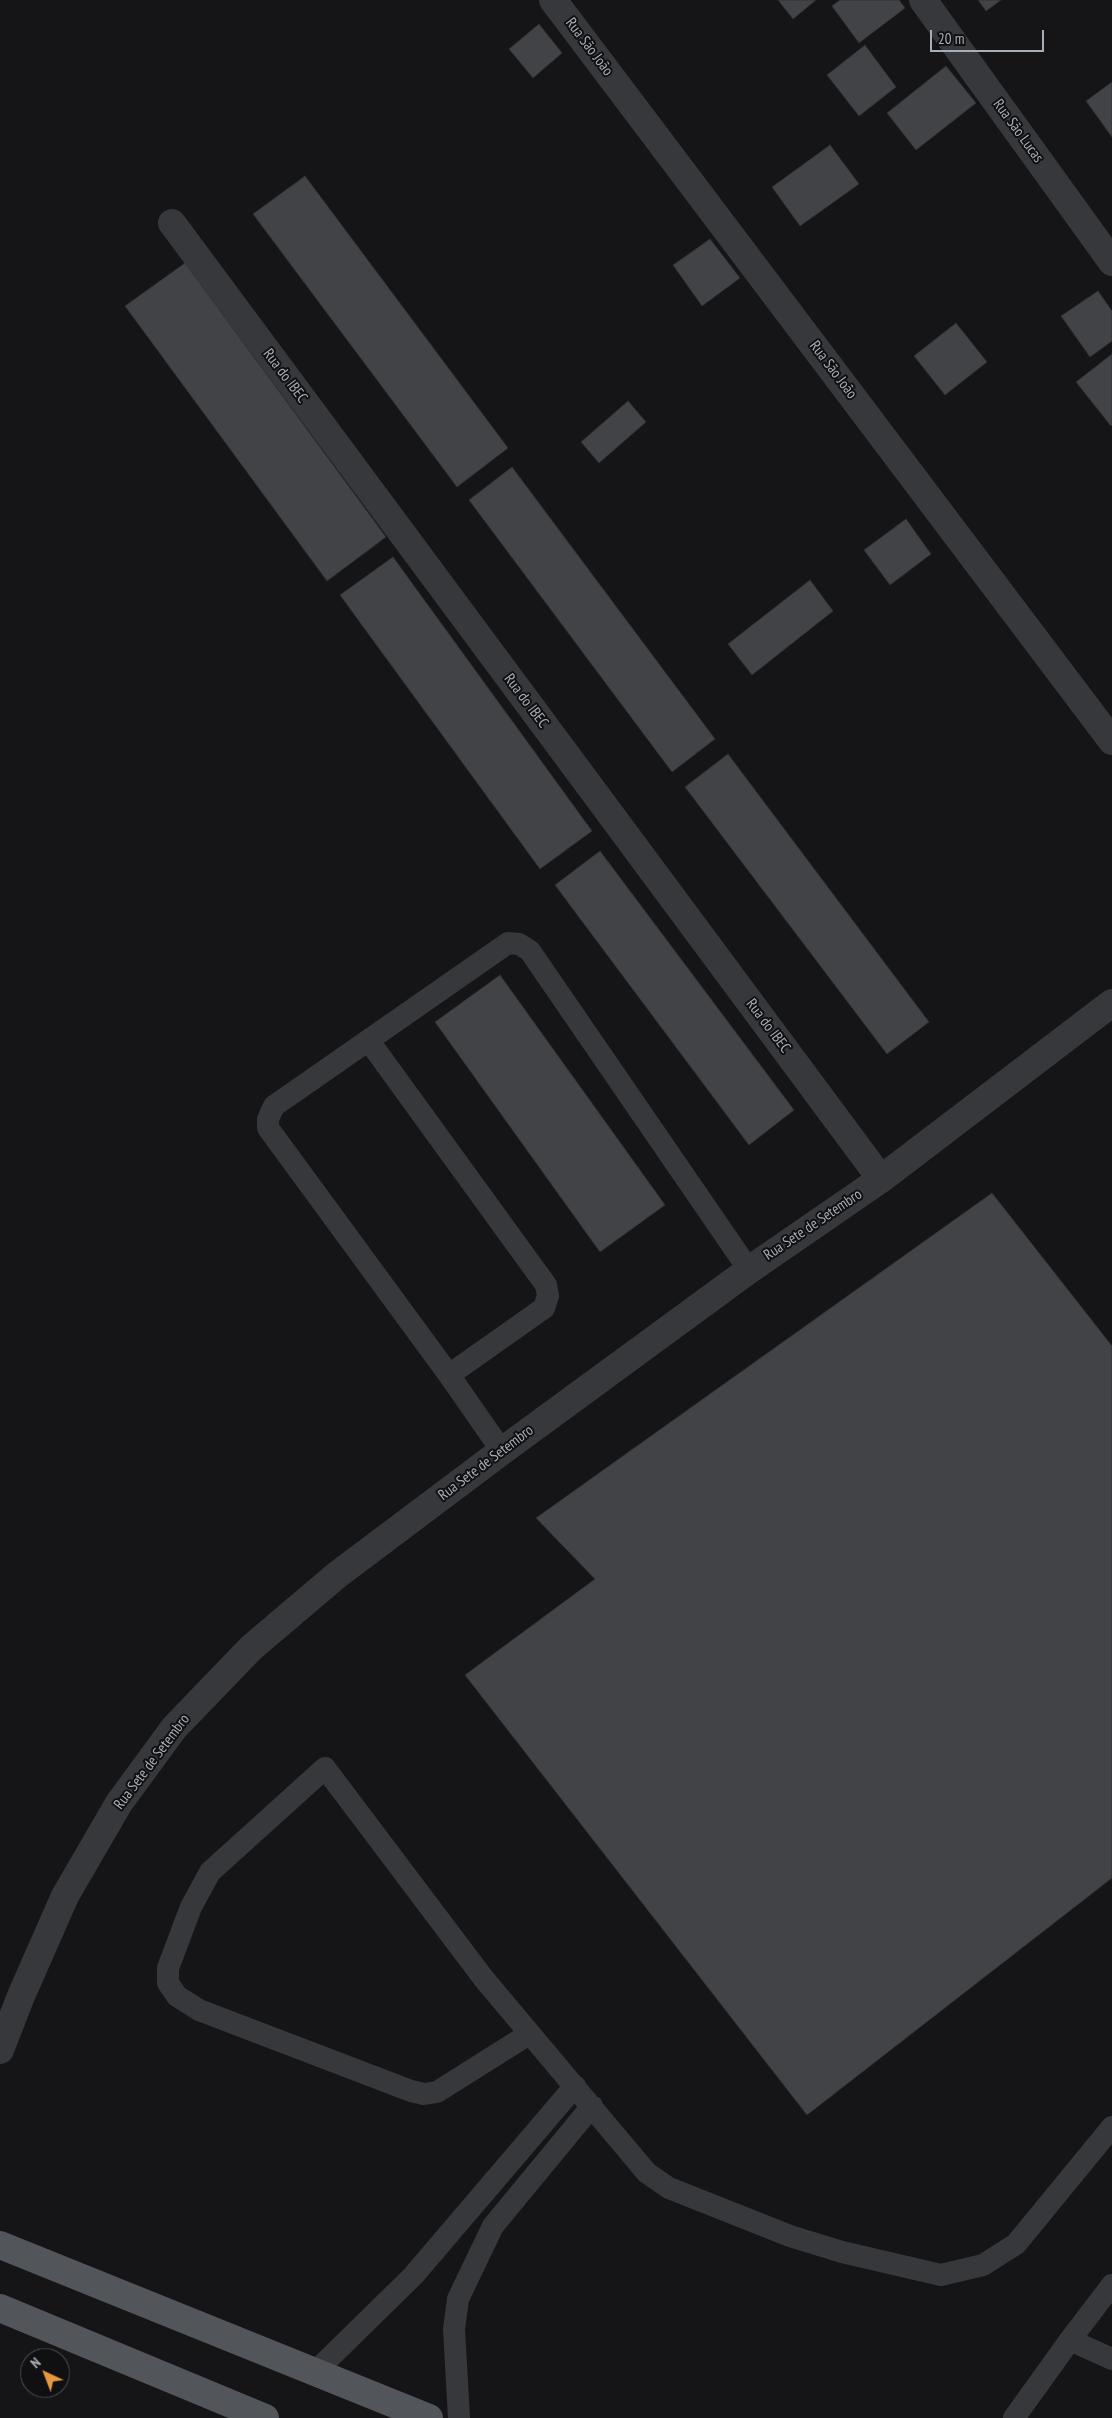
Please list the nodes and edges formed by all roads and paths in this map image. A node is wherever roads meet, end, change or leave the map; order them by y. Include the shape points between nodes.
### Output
1 (553, 0) edge
2 (923, 0) edge
3 (172, 223) dead end
4 (1112, 262) edge
5 (1112, 741) edge
6 (1112, 1003) edge
7 (369, 1041) junction
8 (881, 1179) junction
9 (749, 1270) junction
10 (449, 1375) junction
11 (502, 1450) junction
12 (529, 2034) junction
13 (0, 2050) edge
14 (575, 2086) junction
15 (592, 2106) junction
16 (1112, 2127) edge
17 (0, 2245) edge
18 (1112, 2285) edge
19 (0, 2308) edge
20 (1070, 2340) junction
21 (1112, 2359) edge
22 (316, 2371) junction
23 (265, 2418) edge
24 (429, 2418) edge
25 (459, 2418) edge
26 (1014, 2418) edge

1 - 5 street, Rua São João
2 - 4 street, Rua São Lucas
3 - 8 street, Rua do IBEC
6 - 8 street, Rua Sete de Setembro
7 - 9 lane via 508,943 519,944 530,951
7 - 10 lane via 546,1285 548,1296 544,1308
7 - 10 lane via 274,1106 268,1128
8 - 9 street, Rua Sete de Setembro
9 - 11 street, Rua Sete de Setembro
10 - 11 lane
11 - 13 street, Rua Sete de Setembro via 330,1581 251,1648 174,1728 118,1803 65,1896
12 - 12 lane via 326,1768 210,1872 191,1907 168,1968 168,1983 177,1996 200,2010 424,2094 437,2092
12 - 14 lane
14 - 15 lane
14 - 22 lane via 414,2276
15 - 16 lane via 647,2173 669,2188 790,2236 941,2275 983,2264 1016,2244
15 - 25 lane via 493,2226 458,2299 454,2329
17 - 22 main road
18 - 20 lane
19 - 23 main road
20 - 21 lane
20 - 26 lane
22 - 24 main road

